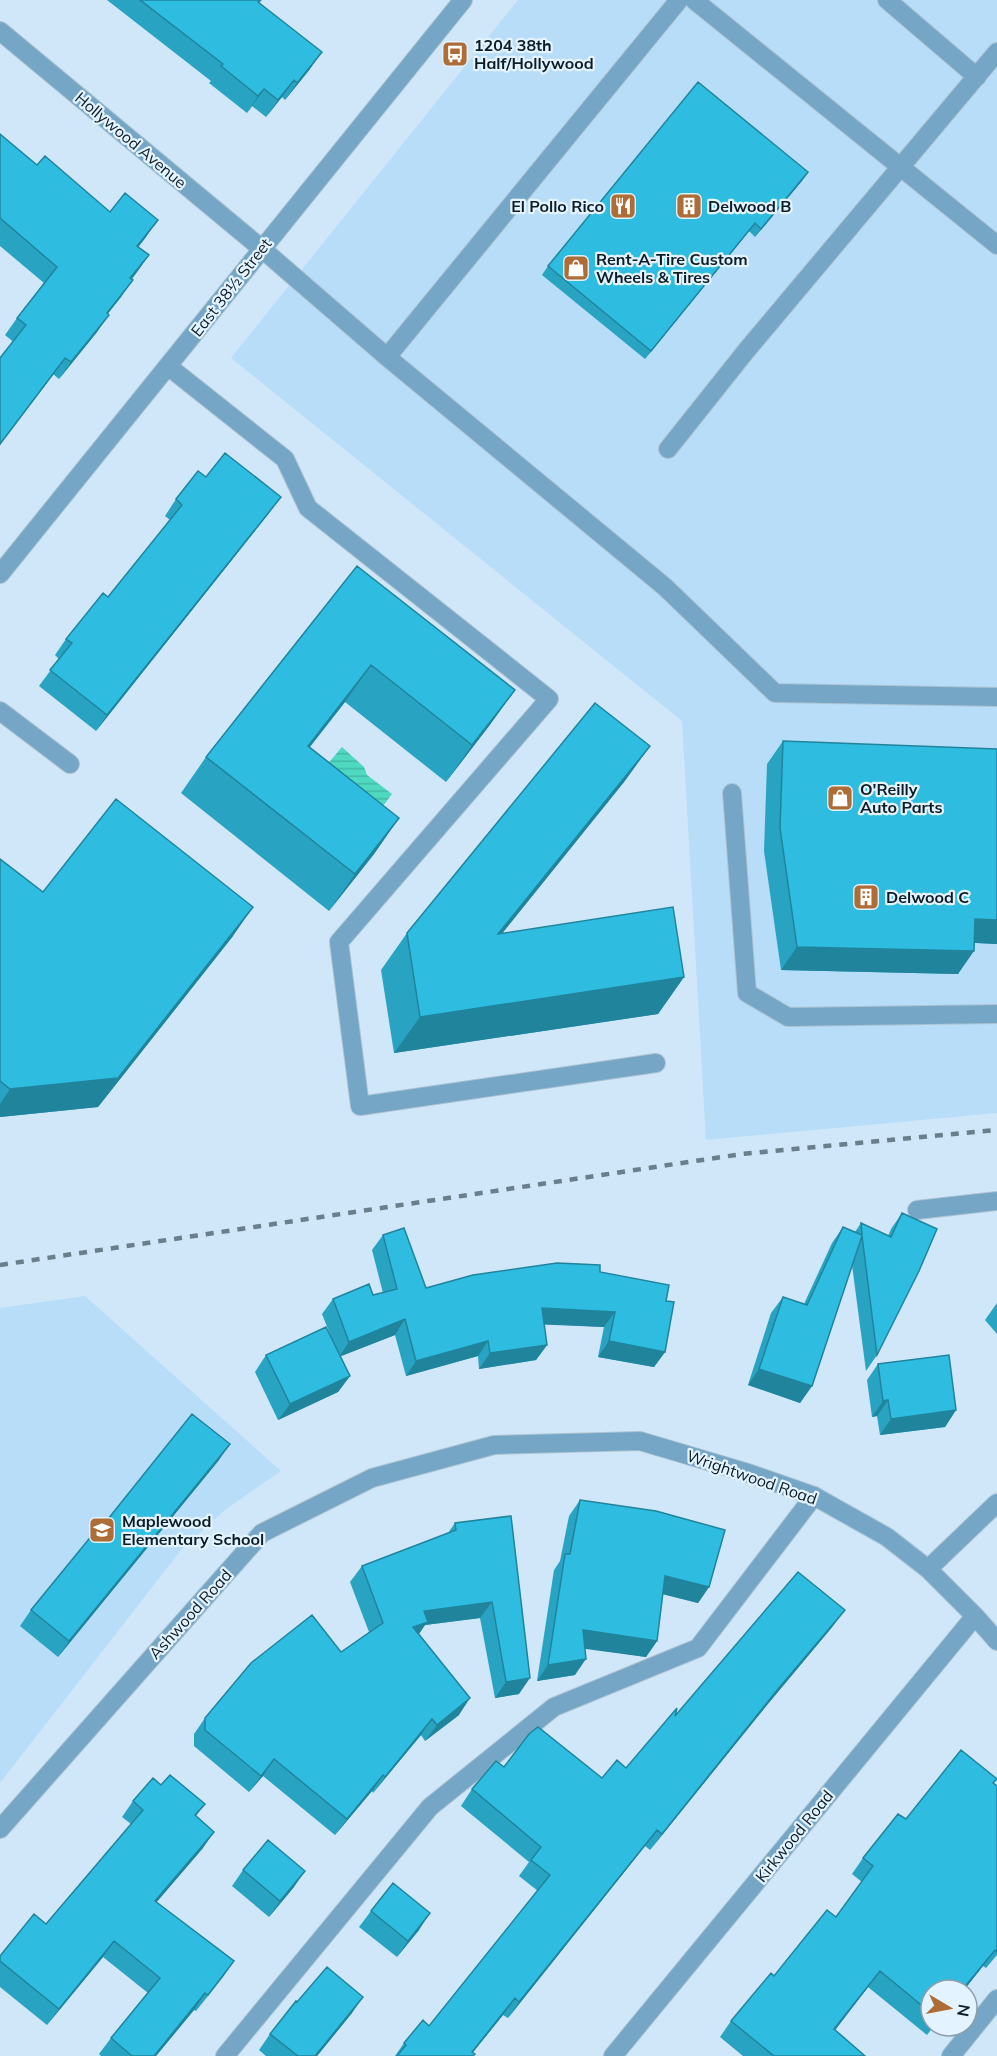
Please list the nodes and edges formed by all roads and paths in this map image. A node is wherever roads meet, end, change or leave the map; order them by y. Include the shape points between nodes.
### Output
1 (463, 0) edge
2 (679, 0) edge
3 (694, 0) edge
4 (886, 0) edge
5 (0, 31) edge
6 (997, 52) edge
7 (977, 77) junction
8 (900, 167) junction
9 (997, 245) edge
10 (261, 248) junction
11 (387, 357) junction
12 (169, 367) junction
13 (668, 449) dead end
14 (0, 574) edge
15 (997, 697) edge
16 (3, 718) edge
17 (70, 764) dead end
18 (732, 793) dead end
19 (997, 1014) edge
20 (656, 1063) dead end
21 (997, 1201) edge
22 (917, 1210) dead end
23 (494, 1445) joint
24 (814, 1496) junction
25 (997, 1503) edge
26 (928, 1569) junction
27 (975, 1616) junction
28 (997, 1641) edge
29 (0, 1829) edge
30 (997, 2000) edge
31 (225, 2056) edge
32 (613, 2056) edge
33 (951, 2056) edge

1 - 10 street, East 38½ Street
2 - 11 street
3 - 8 street
4 - 7 street
5 - 10 street, Hollywood Avenue
6 - 7 street
7 - 8 street
8 - 9 street
8 - 13 street
10 - 11 street, Hollywood Avenue
10 - 12 street, East 38½ Street
11 - 15 street, Hollywood Avenue via 665,587 776,693
12 - 14 street, East 38½ Street
12 - 20 street via 285,459 308,508 549,699 339,942 360,1106
16 - 17 street
18 - 19 street via 747,993 788,1017
21 - 22 street
23 - 24 street, Wrightwood Road via 640,1441
23 - 29 street, Ashwood Road via 372,1478 262,1533
24 - 26 street, Wrightwood Road via 886,1537
24 - 31 street via 698,1648 554,1707 430,1807
25 - 26 street
26 - 27 street, Wrightwood Road
27 - 28 street, Wrightwood Road
27 - 32 street, Kirkwood Road
30 - 33 street

